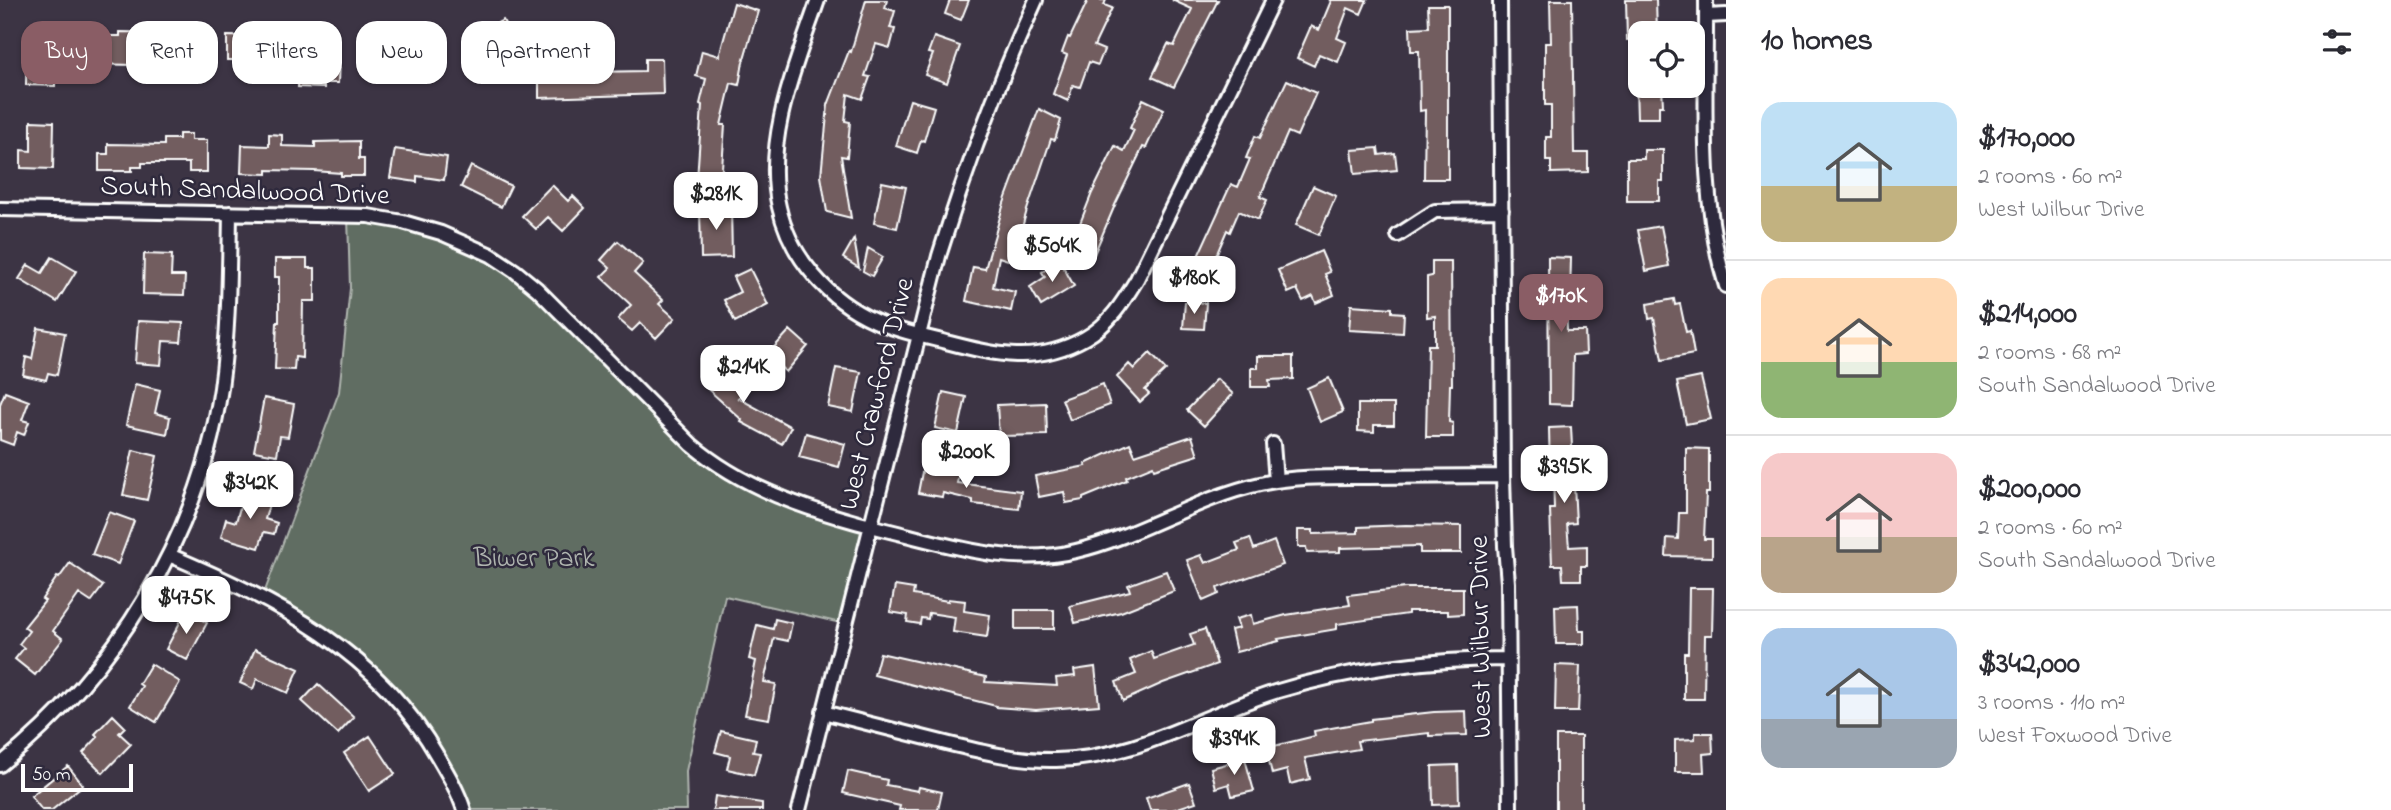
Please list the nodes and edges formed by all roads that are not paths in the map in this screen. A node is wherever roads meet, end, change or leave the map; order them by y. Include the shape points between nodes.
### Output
1 (818, 0) edge
2 (1036, 0) edge
3 (1273, 0) edge
4 (1500, 0) edge
5 (1706, 0) edge
6 (1706, 16) junction
7 (1726, 16) edge
8 (0, 209) edge
9 (1502, 211) junction
10 (230, 213) junction
11 (1398, 235) dead end
12 (1726, 286) edge
13 (918, 335) junction
14 (1273, 444) dead end
15 (1503, 476) junction
16 (1276, 481) junction
17 (869, 526) junction
18 (169, 555) junction
19 (1509, 659) junction
20 (823, 712) junction
21 (0, 765) edge
22 (464, 810) edge
23 (799, 810) edge
24 (1510, 810) edge

1 - 13 street via 779,131 776,191 786,230 800,258 830,291 869,318
2 - 13 street, West Crawford Drive via 964,174
3 - 13 street via 1137,279 1107,322 1058,349 1021,356 987,353
4 - 9 street, West Wilbur Drive
5 - 6 street
6 - 7 street
6 - 12 street via 1711,218
8 - 10 street, South Sandalwood Drive
9 - 11 street via 1435,211
9 - 15 street, West Wilbur Drive
10 - 17 street, South Sandalwood Drive via 368,216 462,240 537,289 705,456 784,498
10 - 18 street via 226,340 216,416 191,502
13 - 17 street, West Crawford Drive
14 - 16 street
15 - 16 street, South Sandalwood Drive
15 - 19 street, West Wilbur Drive
16 - 17 street, South Sandalwood Drive via 1213,498 1098,545 1051,556 982,554
17 - 20 street, West Crawford Drive
18 - 21 street via 136,615 97,669
18 - 22 street via 287,611 358,660 427,737
19 - 20 street via 1450,659 1334,676 1256,699 1132,749 1058,760 992,754
19 - 24 street, West Wilbur Drive
20 - 23 street, West Crawford Drive

